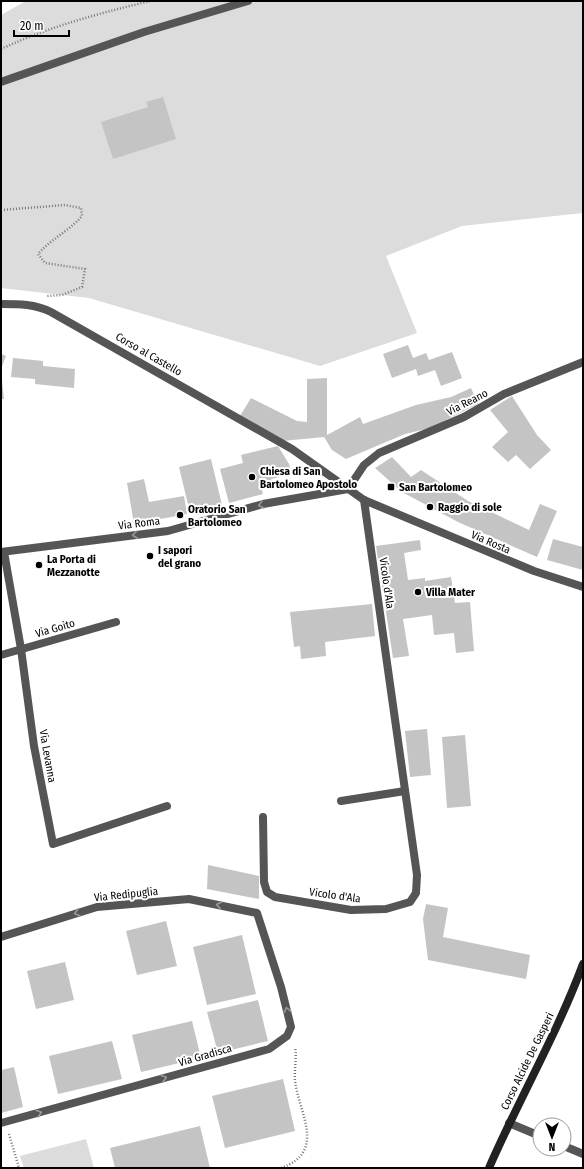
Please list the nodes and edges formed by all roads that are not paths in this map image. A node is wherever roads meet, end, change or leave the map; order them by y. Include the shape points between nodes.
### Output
1 (248, 1) edge
2 (1, 82) edge
3 (1, 304) edge
4 (583, 362) edge
5 (348, 489) junction
6 (364, 500) junction
7 (3, 552) edge
8 (583, 587) edge
9 (116, 622) dead end
10 (22, 650) junction
11 (1, 655) edge
12 (405, 791) junction
13 (341, 801) dead end
14 (167, 806) dead end
15 (263, 817) dead end
16 (1, 937) edge
17 (583, 966) edge
18 (291, 1027) joint
19 (3, 1123) edge
20 (509, 1123) junction
21 (532, 1133) edge
22 (572, 1149) edge
23 (583, 1154) edge
24 (489, 1168) edge

1 - 2 street via 144,32
3 - 5 street, Corso al Castello via 23,304 51,312 280,442
4 - 5 street, Via Reano via 504,394 464,418 379,453 364,465
5 - 6 street, Via Rosta
5 -> 7 street, Via Roma via 263,504 168,531
6 - 8 street, Via Rosta via 534,571
6 - 12 street, Vicolo d'Ala
7 - 10 street, Via Levanna
9 - 10 street, Via Goito
10 - 11 street, Via Goito
10 - 14 street, Via Levanna via 34,746 53,844
12 - 13 street
12 - 15 street, Vicolo d'Ala via 417,875 416,893 410,902 386,910 351,910 275,897 267,892 264,882
18 -> 16 street, Via Redipuglia via 257,913 189,899 97,907
17 - 20 street, Corso Alcide De Gasperi via 565,1010
19 -> 18 street, Via Gradisca via 269,1049 287,1036
20 - 21 street
20 - 24 street, Corso Alcide De Gasperi
22 - 23 street

